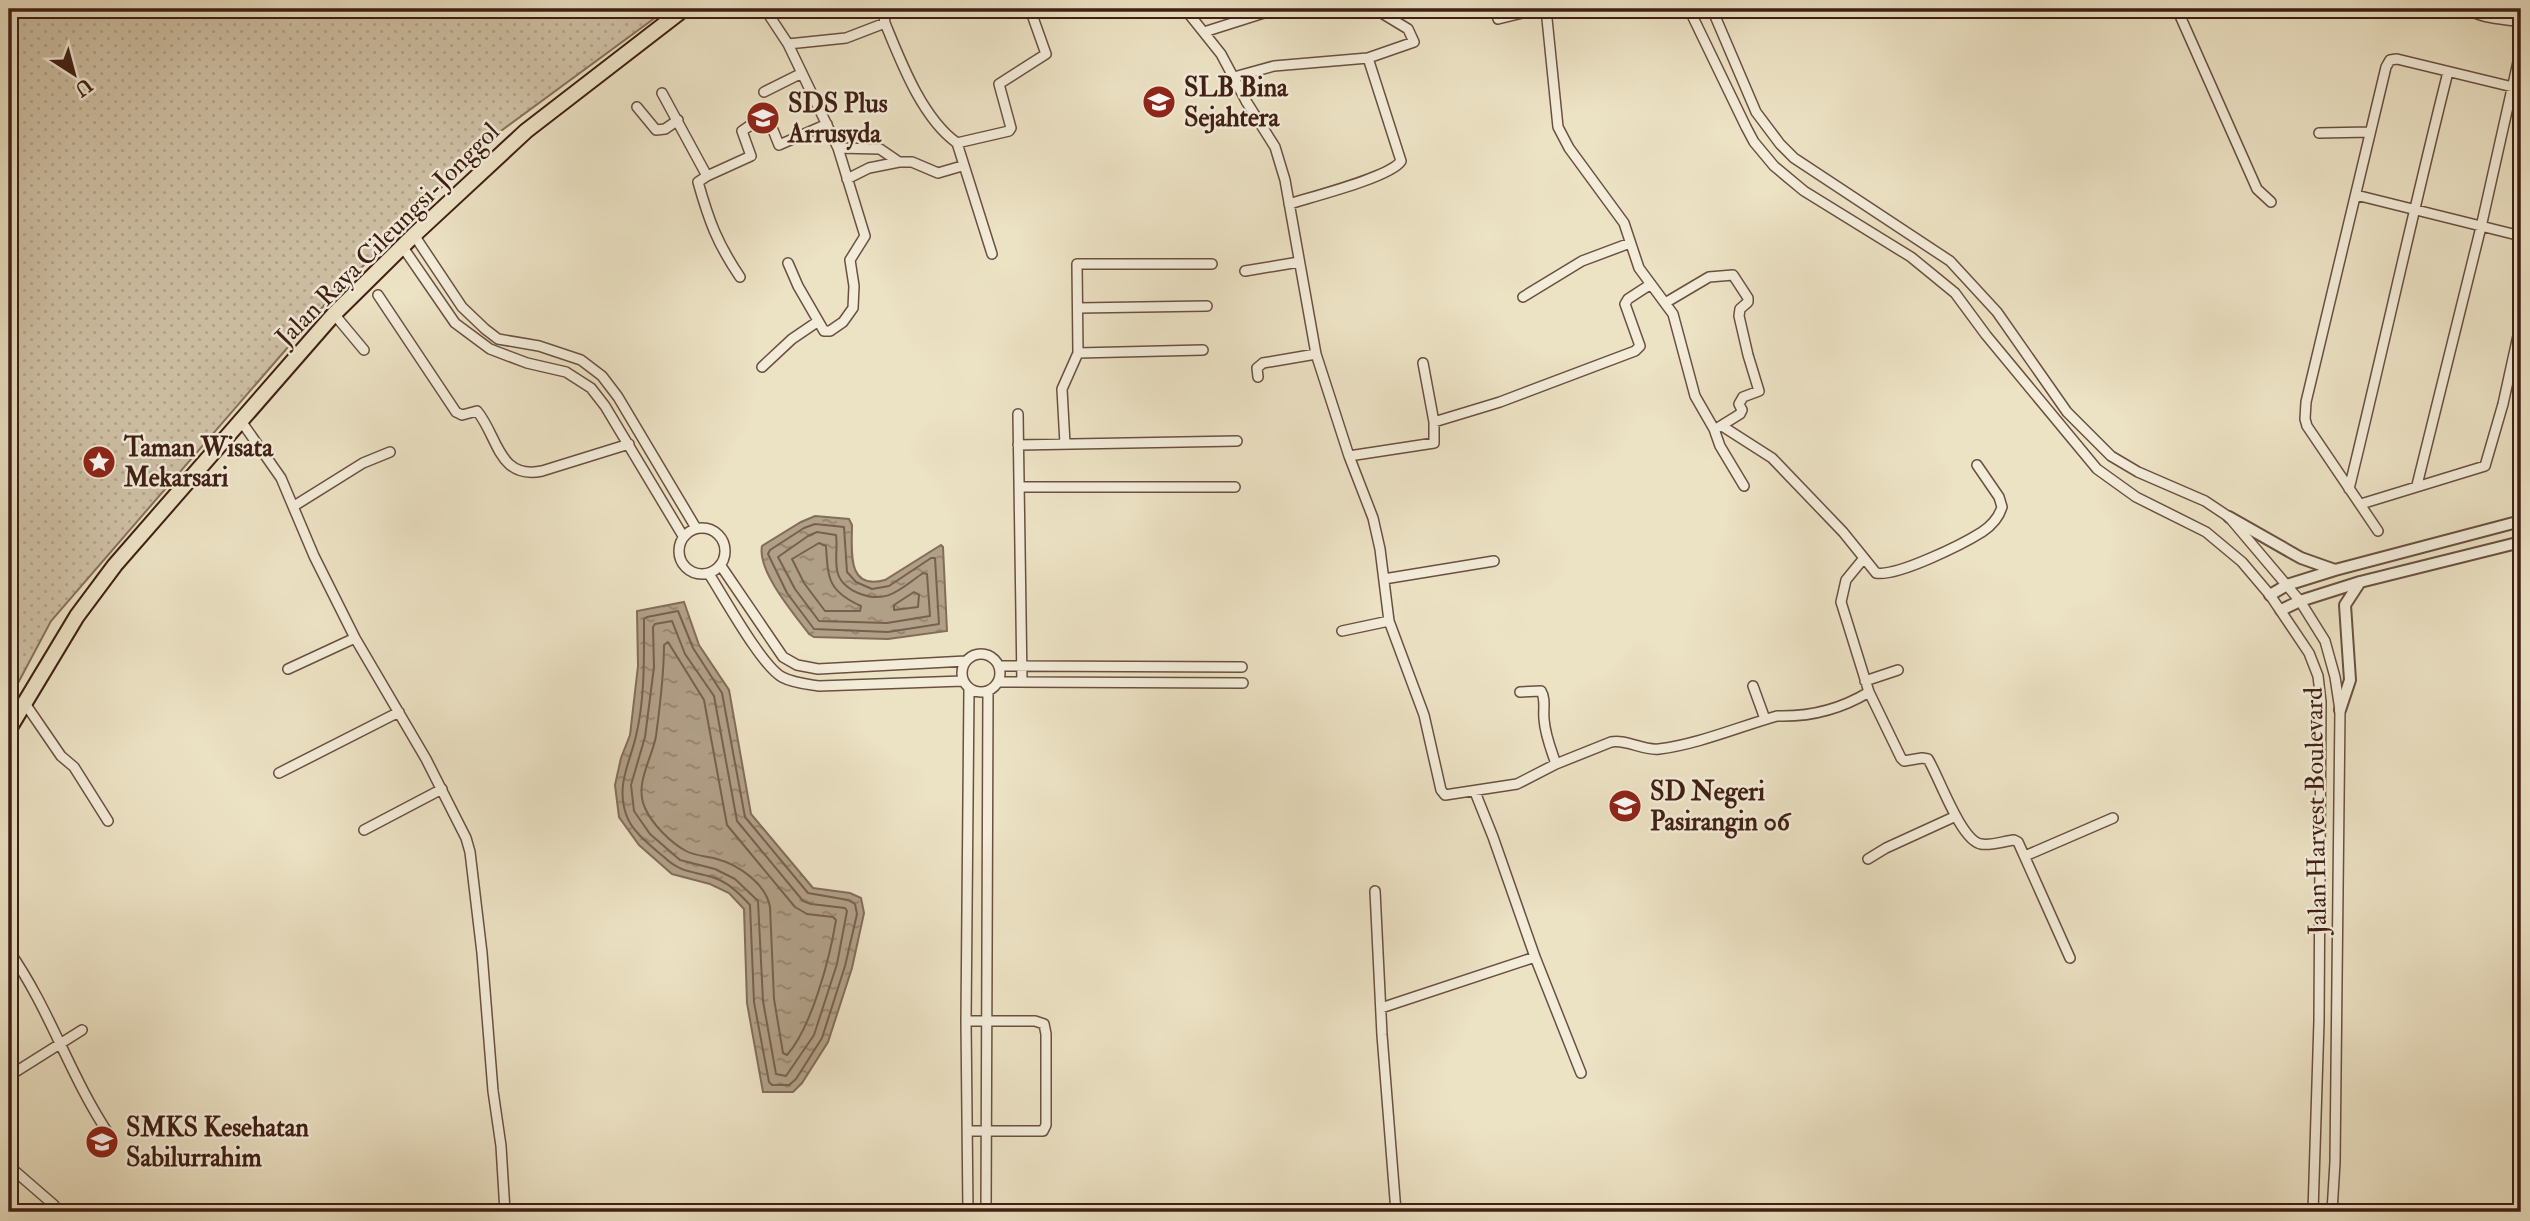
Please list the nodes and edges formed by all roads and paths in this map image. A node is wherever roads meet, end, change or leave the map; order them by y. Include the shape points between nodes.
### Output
1 (684, 9) edge
2 (765, 9) edge
3 (897, 9) edge
4 (1030, 9) edge
5 (1185, 9) edge
6 (1375, 9) edge
7 (1538, 9) edge
8 (1546, 9) edge
9 (1689, 9) edge
10 (1712, 9) edge
11 (2177, 9) edge
12 (2468, 9) edge
13 (887, 11) edge
14 (1267, 12) dead end
15 (1498, 19) dead end
16 (2521, 22) edge
17 (885, 23) junction
18 (1204, 32) junction
19 (788, 44) junction
20 (1368, 58) junction
21 (2518, 62) dead end
22 (2448, 72) junction
23 (802, 73) junction
24 (1234, 76) junction
25 (2517, 88) edge
26 (764, 92) dead end
27 (662, 93) dead end
28 (637, 107) dead end
29 (678, 120) junction
30 (827, 124) junction
31 (2370, 132) junction
32 (2319, 133) dead end
33 (957, 144) junction
34 (838, 148) junction
35 (899, 162) junction
36 (962, 166) junction
37 (708, 176) junction
38 (847, 179) junction
39 (2356, 195) junction
40 (2271, 202) dead end
41 (1289, 204) junction
42 (2414, 209) junction
43 (2481, 226) junction
44 (414, 235) junction
45 (2521, 236) edge
46 (1630, 243) junction
47 (402, 246) junction
48 (992, 254) dead end
49 (1299, 262) junction
50 (788, 263) dead end
51 (1212, 264) dead end
52 (1245, 271) dead end
53 (740, 277) dead end
54 (1651, 284) junction
55 (379, 295) dead end
56 (1523, 297) dead end
57 (1665, 303) junction
58 (1207, 306) dead end
59 (1078, 308) junction
60 (334, 314) junction
61 (817, 322) junction
62 (2521, 323) edge
63 (364, 350) dead end
64 (1203, 351) dead end
65 (1078, 353) junction
66 (1316, 354) junction
67 (1423, 363) dead end
68 (762, 367) dead end
69 (1258, 376) dead end
70 (1018, 414) dead end
71 (241, 421) junction
72 (1434, 422) junction
73 (1718, 427) junction
74 (1237, 441) dead end
75 (629, 444) junction
76 (1065, 444) junction
77 (1018, 445) junction
78 (390, 452) dead end
79 (1349, 456) junction
80 (1977, 465) dead end
81 (2417, 485) junction
82 (1744, 486) dead end
83 (1019, 487) junction
84 (1235, 488) dead end
85 (2349, 489) junction
86 (2361, 504) junction
87 (294, 506) junction
88 (2229, 517) junction
89 (2521, 521) edge
90 (696, 528) junction
91 (2378, 531) dead end
92 (683, 536) junction
93 (2521, 541) edge
94 (1864, 558) junction
95 (1494, 561) dead end
96 (721, 566) junction
97 (2335, 570) junction
98 (709, 574) junction
99 (1384, 579) junction
100 (2360, 582) junction
101 (2287, 585) junction
102 (2270, 595) junction
103 (2300, 601) junction
104 (2281, 610) junction
105 (1389, 621) junction
106 (1342, 631) dead end
107 (355, 638) junction
108 (966, 661) junction
109 (999, 666) junction
110 (1021, 666) junction
111 (1242, 667) dead end
112 (288, 669) dead end
113 (1898, 670) dead end
114 (1866, 681) junction
115 (998, 682) junction
116 (1022, 682) junction
117 (1243, 683) dead end
118 (966, 685) junction
119 (1753, 686) dead end
120 (988, 692) junction
121 (1520, 692) dead end
122 (1869, 692) junction
123 (24, 702) junction
124 (2340, 710) junction
125 (399, 712) junction
126 (1765, 719) junction
127 (9, 729) edge
128 (1556, 764) junction
129 (279, 773) dead end
130 (442, 789) junction
131 (1475, 792) junction
132 (1956, 816) junction
133 (2113, 818) dead end
134 (108, 821) dead end
135 (364, 830) dead end
136 (2025, 856) junction
137 (1868, 859) dead end
138 (1375, 891) dead end
139 (9, 951) edge
140 (2337, 953) junction
141 (2318, 954) junction
142 (1535, 957) junction
143 (2070, 958) dead end
144 (1381, 1008) junction
145 (966, 1021) junction
146 (986, 1021) junction
147 (82, 1030) dead end
148 (61, 1042) junction
149 (1581, 1073) dead end
150 (9, 1076) edge
151 (967, 1131) junction
152 (985, 1131) junction
153 (110, 1136) dead end
154 (9, 1166) edge
155 (54, 1205) dead end
156 (505, 1212) edge
157 (968, 1212) edge
158 (986, 1212) edge
159 (1396, 1212) edge
160 (2313, 1212) edge
161 (2332, 1212) edge

1 - 44 main road, Jalan Raya Cileungsi-Jonggol via 526,131
2 - 19 street
3 - 13 street
4 - 33 street via 1046,54 999,84 1011,128
5 - 18 street
6 - 20 street via 1408,29 1414,42
7 - 15 street
8 - 46 street via 1558,127 1624,223
9 - 102 street, Jalan Harvest Boulevard via 1754,142 1774,166 1804,191 1911,257 1955,293 2097,469 2136,497 2206,532 2242,562
10 - 88 street, Jalan Harvest Boulevard via 1756,112 1794,158 1951,261 1997,312 2067,412 2111,456
11 - 40 street via 2247,169 2257,189
12 - 16 street
13 - 17 street
14 - 18 street
17 - 19 street via 846,38
17 - 33 street via 917,96
18 - 24 street
19 - 23 street
20 - 24 street via 1274,66
20 - 41 street via 1401,161 1381,174
21 - 25 street
22 - 25 street
22 - 31 street via 2390,60
22 - 42 street
23 - 26 street
23 - 30 street
24 - 41 street via 1275,147
25 - 43 street
27 - 29 street
28 - 29 street via 656,131
29 - 37 street
30 - 34 street
30 - 37 street via 779,145 764,116 742,131 751,156
31 - 32 street
31 - 39 street
33 - 36 street
34 - 35 street via 880,149
34 - 38 street
35 - 36 street via 912,162 938,173
35 - 38 street via 869,168
36 - 48 street
37 - 53 street via 698,184 712,230
38 - 61 street via 865,236 850,260 853,308 843,323 830,331
39 - 42 street
39 - 85 street via 2305,419
41 - 49 street
42 - 43 street
42 - 85 street
43 - 45 street
43 - 81 street
44 - 47 main road, Jalan Raya Cileungsi-Jonggol
44 - 90 street via 462,307 498,339 581,360 602,376
46 - 54 street
46 - 56 street via 1582,261
47 - 60 main road, Jalan Raya Cileungsi-Jonggol
47 - 75 street via 455,323 490,349 566,372 591,388
49 - 52 street
49 - 66 street
50 - 61 street
51 - 59 street via 1077,264
54 - 57 street
54 - 72 street via 1625,304 1640,346 1635,351
55 - 75 street via 456,412 477,411 502,457 516,470 542,471
57 - 73 street via 1675,317 1695,396
57 - 73 street via 1709,277 1733,275 1748,298 1739,316 1759,391 1743,397 1740,414
58 - 59 street
59 - 65 street
60 - 63 street
60 - 71 main road, Jalan Raya Cileungsi-Jonggol
61 - 68 street
62 - 81 street via 2485,466
64 - 65 street
65 - 76 street via 1062,389
66 - 69 street via 1263,363
66 - 79 street
67 - 72 street
70 - 77 street
71 - 87 street
71 - 123 main road, Jalan Raya Cileungsi-Jonggol via 115,565
72 - 79 street via 1432,445
73 - 82 street via 1720,446
73 - 94 street via 1772,458
74 - 76 street
75 - 92 street
76 - 77 street
77 - 83 street
78 - 87 street via 354,468
79 - 99 street via 1373,517
80 - 94 street via 2002,507 1983,531 1889,573 1876,573
81 - 86 street
83 - 84 street
83 - 110 street
85 - 86 street
86 - 91 street
87 - 107 street
88 - 97 street via 2301,558
88 - 101 street, Jalan Harvest Boulevard
89 - 97 street
90 - 92 street
90 - 96 street via 718,533 725,543
92 - 98 street via 678,550 682,565 694,574
93 - 100 street
94 - 114 street via 1846,580 1841,602
95 - 99 street
96 - 98 street
96 - 108 street via 783,657 797,665 818,669
97 - 101 street
98 - 118 street via 766,664 781,677 819,686
99 - 105 street
100 - 103 street
100 - 124 street via 2345,605 2350,680
101 - 102 street
101 - 103 street, Jalan Harvest Boulevard
102 - 104 street, Jalan Harvest Boulevard
103 - 104 street
103 - 124 street, Jalan Harvest Boulevard via 2325,641
104 - 141 street, Jalan Harvest Boulevard via 2318,676
105 - 106 street
105 - 131 street via 1424,715 1442,793
107 - 112 street
107 - 125 street
108 - 109 street via 984,654
108 - 118 street via 961,671
109 - 110 street
109 - 115 street
110 - 111 street
110 - 116 street
113 - 114 street
114 - 122 street
115 - 116 street
115 - 120 street
116 - 117 street
118 - 120 street via 978,693
118 - 145 street
119 - 126 street
120 - 146 street
121 - 128 street via 1541,691 1544,695 1547,739
122 - 126 street via 1821,712
122 - 132 street via 1901,758 1928,759
123 - 127 main road, Jalan Raya Cileungsi-Jonggol
123 - 134 street
124 - 140 street, Jalan Harvest Boulevard
125 - 129 street
125 - 130 street
126 - 128 street via 1656,750 1616,741
128 - 131 street via 1517,784
130 - 135 street
130 - 156 street via 470,852
131 - 142 street
132 - 136 street via 1977,843 2016,840
132 - 137 street
133 - 136 street
136 - 143 street
138 - 144 street
139 - 148 street
140 - 141 street
140 - 161 street, Jalan Harvest Boulevard
141 - 160 street, Jalan Harvest Boulevard
142 - 144 street
142 - 149 street
144 - 159 street
145 - 146 street
145 - 151 street
146 - 152 street
146 - 152 street via 1044,1024 1046,1125 1036,1132
147 - 148 street
148 - 150 street
148 - 153 street via 79,1086
151 - 152 street
151 - 157 street
152 - 158 street
154 - 155 street

